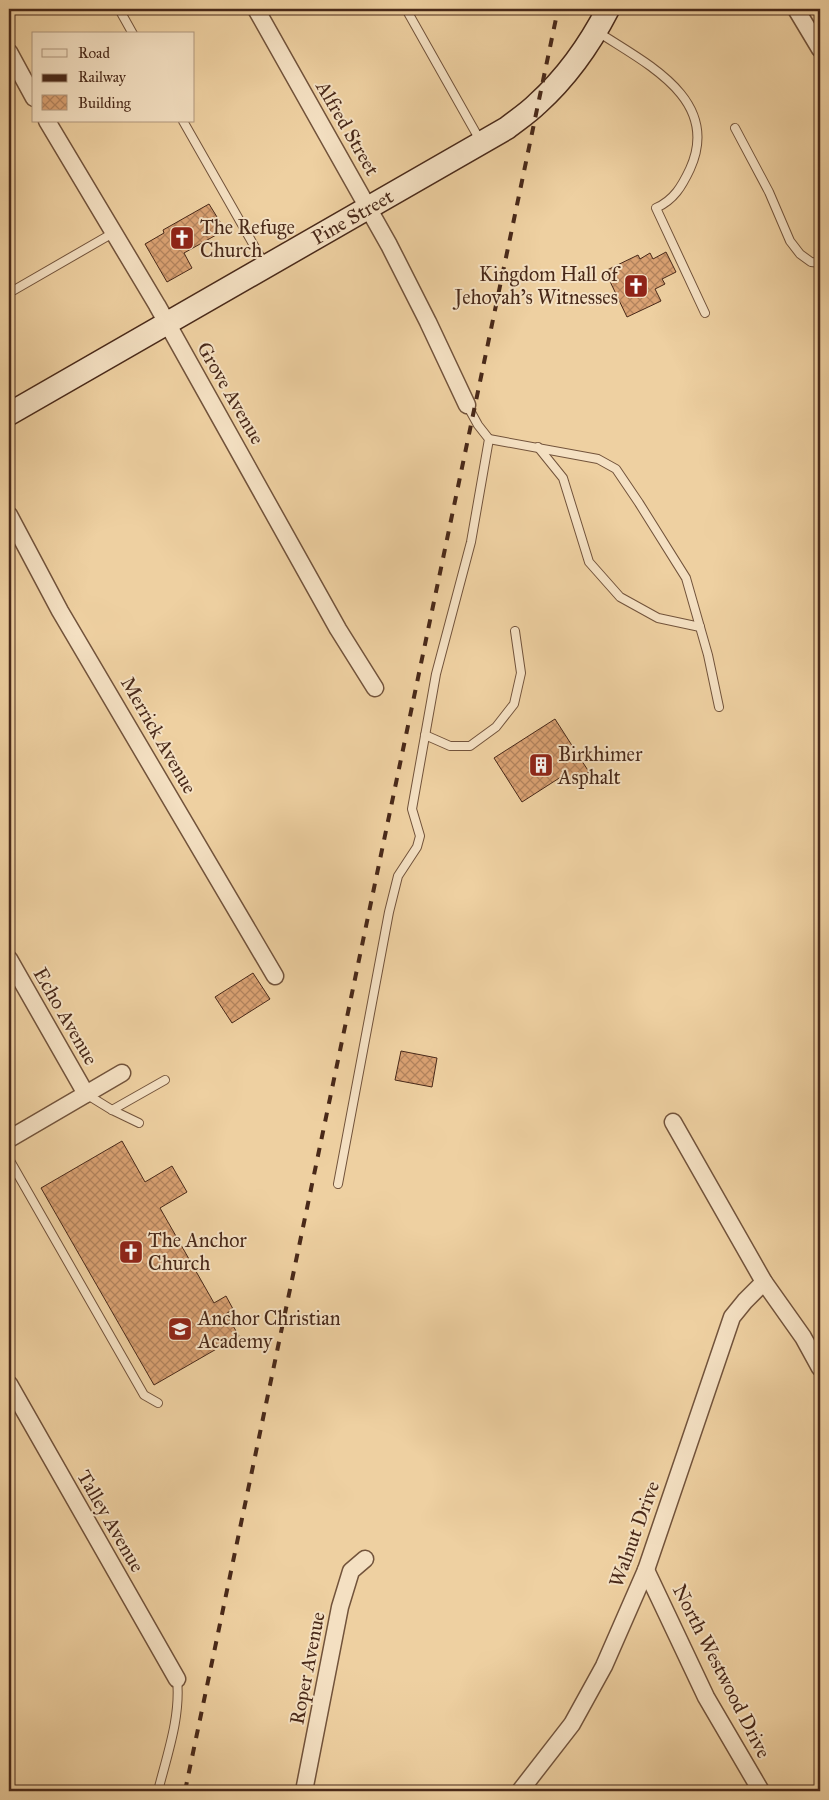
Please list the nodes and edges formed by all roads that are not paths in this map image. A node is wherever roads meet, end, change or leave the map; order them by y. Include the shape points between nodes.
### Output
1 (119, 9) edge
2 (256, 9) edge
3 (406, 9) edge
4 (608, 9) edge
5 (796, 9) edge
6 (597, 31) junction
7 (132, 32) edge
8 (820, 48) edge
9 (9, 52) edge
10 (32, 94) edge
11 (48, 122) edge
12 (184, 122) edge
13 (735, 128) dead end
14 (482, 143) junction
15 (369, 208) junction
16 (113, 233) junction
17 (820, 263) edge
18 (266, 266) junction
19 (10, 289) edge
20 (705, 314) dead end
21 (167, 323) junction
22 (467, 405) joint
23 (9, 414) edge
24 (489, 439) junction
25 (538, 447) junction
26 (9, 515) edge
27 (700, 627) junction
28 (515, 631) dead end
29 (375, 688) dead end
30 (719, 707) dead end
31 (425, 735) junction
32 (9, 959) edge
33 (275, 976) dead end
34 (122, 1073) dead end
35 (165, 1080) dead end
36 (86, 1094) junction
37 (112, 1110) junction
38 (673, 1122) dead end
39 (139, 1123) dead end
40 (9, 1139) edge
41 (9, 1159) edge
42 (338, 1184) dead end
43 (764, 1282) junction
44 (820, 1368) edge
45 (9, 1384) edge
46 (158, 1403) dead end
47 (365, 1559) dead end
48 (646, 1570) junction
49 (177, 1679) joint
50 (158, 1791) edge
51 (304, 1791) edge
52 (520, 1791) edge
53 (761, 1791) edge

1 - 7 lane
2 - 15 street, Alfred Street
3 - 14 lane
4 - 6 main road, Pine Street
5 - 8 street
6 - 14 main road, Pine Street via 577,60 538,104
6 - 20 lane via 670,80 693,112 698,131 696,156 682,186 667,203 656,208
9 - 10 street
11 - 16 street, Grove Avenue
12 - 18 lane
13 - 17 lane via 769,192 790,241 800,254 811,262
14 - 15 main road, Pine Street
15 - 18 main road, Pine Street
15 - 22 street, Alfred Street
16 - 19 lane
16 - 21 street, Grove Avenue
18 - 21 main road, Pine Street
21 - 23 main road, Pine Street
21 - 29 street, Grove Avenue via 338,629
22 - 24 lane
24 - 25 lane
24 - 31 lane via 472,542 436,674
25 - 27 lane via 563,478 589,562 620,597 658,618
25 - 27 lane via 598,459 616,470 686,578
26 - 33 street, Merrick Avenue via 60,611
27 - 30 lane
28 - 31 lane via 521,673 514,704 496,727 470,746 450,746
31 - 42 lane via 412,809 420,836 417,847 398,876
32 - 36 street, Echo Avenue
34 - 36 street
35 - 37 lane
36 - 37 lane
36 - 40 street
37 - 39 lane
38 - 43 street
41 - 46 lane via 144,1395
43 - 44 street via 803,1337
43 - 48 street, Walnut Drive via 732,1318
45 - 49 street, Talley Avenue
47 - 51 street, Roper Avenue via 351,1571 340,1607
48 - 52 street, Walnut Drive via 604,1666 576,1715
48 - 53 street, North Westwood Drive via 706,1697
49 - 50 lane via 177,1714

